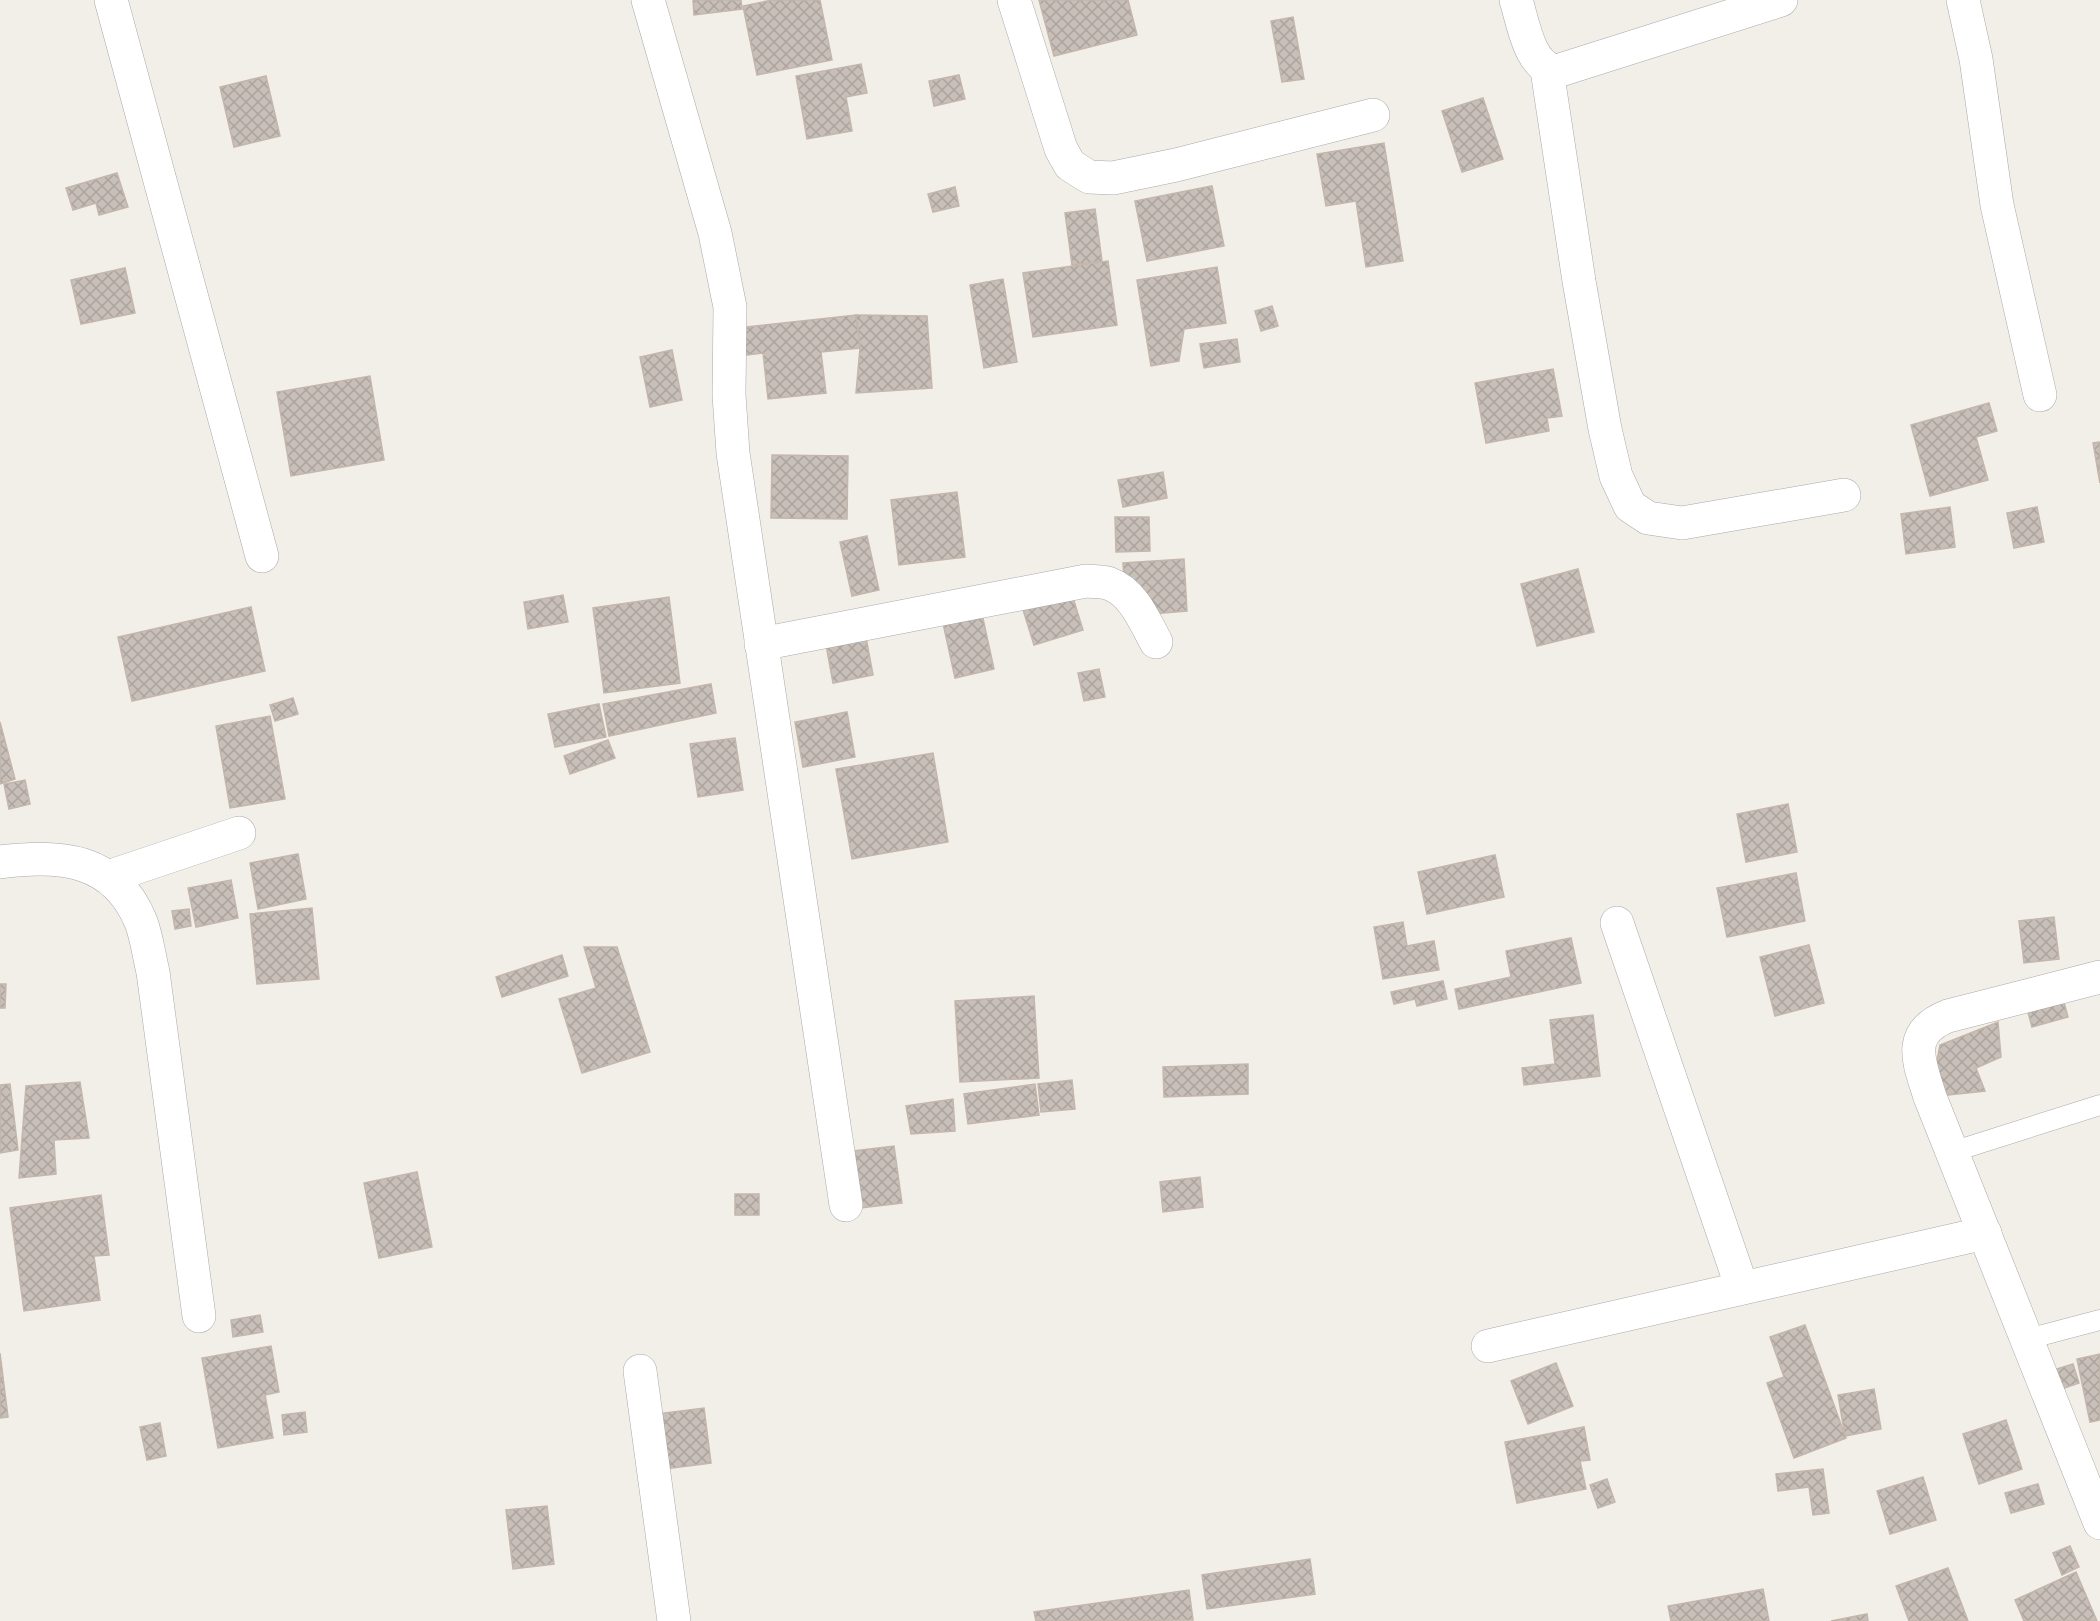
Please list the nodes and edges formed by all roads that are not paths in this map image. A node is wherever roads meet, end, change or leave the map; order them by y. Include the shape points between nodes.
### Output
1 (111, 0) edge
2 (648, 0) edge
3 (1014, 0) edge
4 (1516, 0) edge
5 (1781, 0) edge
6 (1963, 0) edge
7 (1547, 70) junction
8 (1373, 115) dead end
9 (2040, 395) dead end
10 (1844, 495) dead end
11 (262, 556) dead end
12 (1156, 642) dead end
13 (761, 644) junction
14 (239, 833) dead end
15 (0, 862) edge
16 (108, 877) junction
17 (1617, 923) dead end
18 (2100, 977) edge
19 (2100, 1105) edge
20 (1952, 1152) junction
21 (846, 1205) dead end
22 (1985, 1233) junction
23 (1742, 1288) junction
24 (199, 1316) dead end
25 (2100, 1320) edge
26 (2028, 1339) junction
27 (1488, 1346) dead end
28 (640, 1371) dead end
29 (2100, 1523) edge
30 (674, 1621) edge

1 - 11 street
2 - 13 street via 715,233 730,307 733,453
3 - 8 street via 1061,149 1071,165 1089,177 1113,178 1176,165
4 - 7 street via 1532,49
5 - 7 street via 1576,67
6 - 9 street via 1976,59 1997,205
7 - 10 street via 1605,429 1616,476 1630,506 1648,518 1682,523
12 - 13 street via 1124,592 1109,583 1086,581
13 - 21 street
14 - 16 street
15 - 16 street via 63,858 86,864
16 - 24 street via 124,893 141,922 153,972
17 - 23 street
18 - 20 street via 1948,1016 1920,1035 1924,1080
19 - 20 lane
20 - 22 street
22 - 23 street
22 - 26 street
23 - 27 street
25 - 26 lane
26 - 29 street
28 - 30 street

